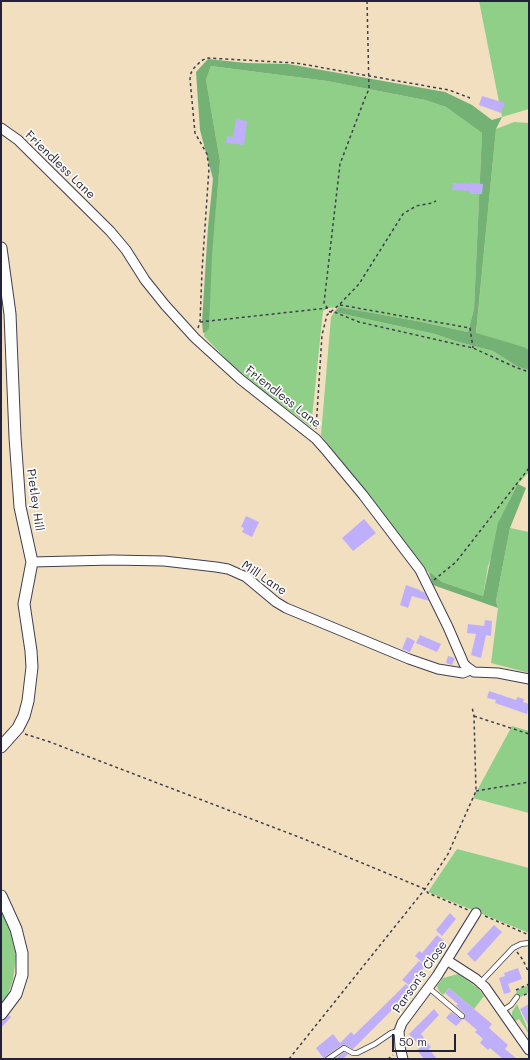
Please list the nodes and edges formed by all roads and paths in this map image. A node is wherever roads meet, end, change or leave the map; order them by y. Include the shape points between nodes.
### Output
1 (367, 1) edge
2 (369, 75) junction
3 (470, 98) dead end
4 (1, 128) edge
5 (436, 201) dead end
6 (1, 248) edge
7 (339, 305) junction
8 (328, 308) junction
9 (330, 312) junction
10 (200, 322) junction
11 (196, 338) junction
12 (473, 348) junction
13 (529, 372) edge
14 (316, 439) junction
15 (529, 468) edge
16 (32, 562) junction
17 (428, 585) junction
18 (470, 670) junction
19 (529, 680) edge
20 (472, 708) dead end
21 (474, 716) junction
22 (18, 728) junction
23 (529, 734) edge
24 (1, 747) edge
25 (529, 782) edge
26 (476, 791) junction
27 (425, 889) junction
28 (1, 896) edge
29 (476, 913) dead end
30 (529, 943) edge
31 (513, 948) junction
32 (448, 961) junction
33 (529, 973) edge
34 (480, 983) junction
35 (529, 984) edge
36 (429, 988) junction
37 (517, 997) joint
38 (502, 1011) junction
39 (1, 1014) edge
40 (462, 1016) dead end
41 (399, 1030) junction
42 (529, 1050) edge
43 (289, 1059) edge
44 (328, 1059) edge
45 (403, 1059) edge

1 - 2 path
2 - 3 path via 449,90
2 - 8 path via 369,89 340,164 324,303
2 - 10 path via 296,63 207,58 194,68 190,79 194,128 207,154 209,168
4 - 11 street, Friendless Lane via 18,140 110,231 165,305
5 - 7 path via 416,206 403,214 359,284
6 - 16 street, Pietley Hill via 10,314 20,507
7 - 9 path
7 - 12 path via 470,328
8 - 9 path
8 - 10 path
9 - 12 path via 359,322
9 - 14 path via 322,335
10 - 11 path
11 - 14 street, Friendless Lane via 240,379
12 - 13 path
14 - 17 street, Friendless Lane via 363,495 420,570
15 - 17 path via 456,562
16 - 18 street, Mill Lane via 164,561 228,569 246,577 286,608 438,669 463,673
16 - 22 street, Pietley Hill via 24,604 32,667 28,701
17 - 18 street, Friendless Lane via 464,664
18 - 19 street
20 - 21 path
21 - 23 path
21 - 26 path
22 - 24 street, Pietley Hill
22 - 27 path via 26,735 304,838
25 - 26 path
26 - 27 path via 448,854
27 - 43 path
28 - 39 street via 16,929 22,953 22,976 16,994
29 - 32 street, Parson's Close
30 - 31 lane
31 - 33 path
31 - 34 lane
32 - 34 street
32 - 36 street, Parson's Close
34 - 38 street
35 - 37 path via 516,990 514,994
36 - 40 lane
36 - 41 street, Parson's Close
37 - 38 lane
38 - 42 street
41 - 44 lane via 363,1051 353,1053 344,1048
41 - 45 street, Parson's Close

